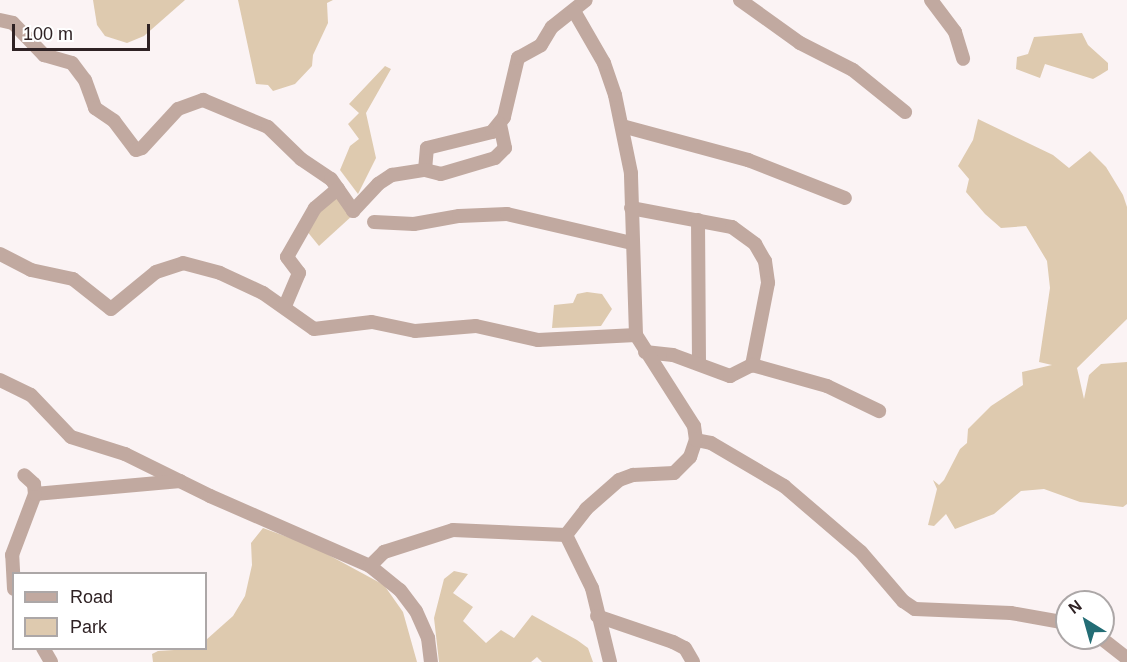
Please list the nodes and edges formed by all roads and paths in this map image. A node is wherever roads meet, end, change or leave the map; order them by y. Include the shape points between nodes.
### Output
1 (586, 0) edge
2 (740, 0) edge
3 (931, 0) edge
4 (573, 11) junction
5 (0, 20) edge
6 (963, 59) dead end
7 (905, 112) dead end
8 (500, 124) junction
9 (622, 126) junction
10 (425, 170) junction
11 (338, 189) junction
12 (845, 198) dead end
13 (631, 208) junction
14 (698, 220) junction
15 (374, 222) dead end
16 (632, 243) junction
17 (0, 254) edge
18 (285, 306) junction
19 (636, 334) junction
20 (645, 352) junction
21 (699, 364) junction
22 (752, 365) junction
23 (0, 380) edge
24 (879, 411) dead end
25 (696, 441) junction
26 (24, 475) dead end
27 (182, 481) junction
28 (35, 494) junction
29 (566, 535) junction
30 (370, 566) junction
31 (13, 572) edge
32 (597, 616) junction
33 (1055, 620) edge
34 (1115, 649) edge
35 (1127, 658) edge
36 (431, 662) edge
37 (610, 662) edge
38 (693, 662) edge

1 - 4 street
2 - 7 street via 800,43 853,70
3 - 6 street via 955,32
4 - 8 street via 552,27 541,45 518,57
4 - 9 street via 604,63
5 - 11 street via 13,23 44,55 72,63 85,80 95,108 114,121 136,150 178,109 203,100 268,128
8 - 10 street via 492,132 427,148
8 - 10 street via 505,148 495,158 441,174
9 - 12 street via 748,160
9 - 13 street via 631,173
10 - 11 street via 392,175 352,211
11 - 18 street via 315,208 287,256 299,273
13 - 14 street
13 - 16 street
14 - 21 street
14 - 22 street via 732,227 755,244 765,261 768,283
15 - 16 street via 414,224 459,216 507,214
16 - 19 street
17 - 18 street via 32,270 73,279 111,309 156,272 174,263 220,273
18 - 19 street via 319,330 372,322 415,331 476,326 538,340
19 - 20 street
20 - 21 street via 673,355
20 - 25 street via 694,426
21 - 22 street via 730,376
22 - 24 street via 827,386
23 - 27 street via 31,395 71,437 125,454
25 - 29 street via 690,457 674,473 633,475 619,480 586,509
25 - 33 street via 711,443 784,486 861,552 903,601 915,609 1011,613
26 - 28 street via 34,484
27 - 28 street
27 - 30 street
28 - 31 street via 12,555
29 - 30 street via 453,530 384,552
29 - 32 street via 586,572
30 - 36 street via 400,590 416,611 428,638
32 - 37 street
32 - 38 street via 673,642 685,648
34 - 35 street

